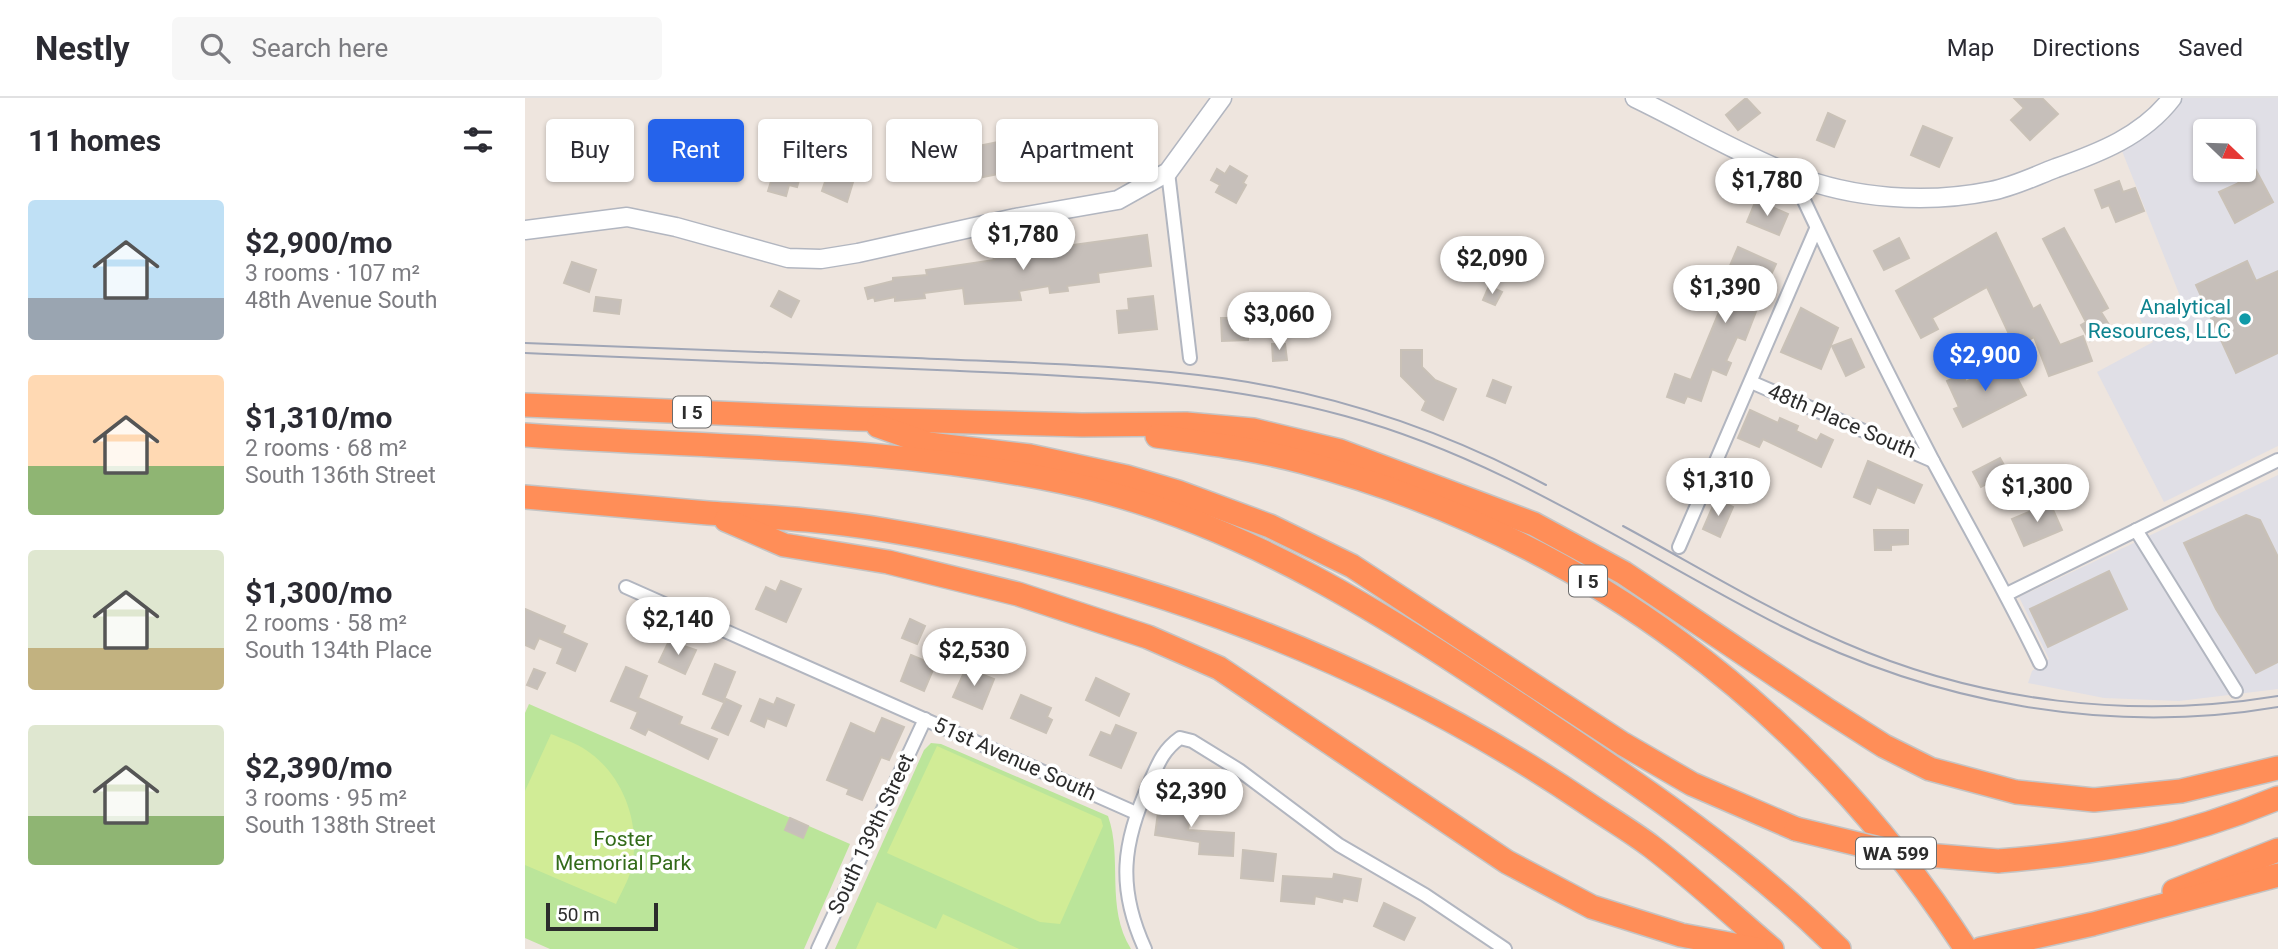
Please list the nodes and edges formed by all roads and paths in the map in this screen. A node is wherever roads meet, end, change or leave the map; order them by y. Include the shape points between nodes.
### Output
1 (1221, 98) edge
2 (1635, 98) edge
3 (2172, 98) edge
4 (1168, 172) junction
5 (1792, 175) junction
6 (1816, 229) junction
7 (525, 230) edge
8 (1190, 358) dead end
9 (1751, 382) junction
10 (525, 405) edge
11 (858, 419) junction
12 (1082, 425) junction
13 (525, 435) edge
14 (2278, 460) edge
15 (1933, 461) junction
16 (525, 497) edge
17 (710, 513) junction
18 (2136, 530) junction
19 (1679, 547) dead end
20 (626, 587) dead end
21 (2007, 594) junction
22 (2040, 663) dead end
23 (2236, 691) dead end
24 (925, 719) junction
25 (2278, 768) edge
26 (2278, 798) edge
27 (1136, 813) junction
28 (2278, 849) edge
29 (2278, 875) edge
30 (2093, 924) junction
31 (818, 949) edge
32 (1145, 949) edge
33 (1505, 949) edge
34 (1756, 949) edge
35 (1772, 949) edge
36 (1839, 949) edge
37 (1966, 949) edge
38 (1981, 949) edge

1 - 4 street
2 - 5 street
3 - 5 street via 2129,137 2099,153 1993,191 1917,198 1836,188
4 - 7 street via 1118,200 821,259 764,253 676,226 627,217
4 - 8 street
5 - 6 street
6 - 9 street
6 - 15 street
9 - 15 street, 48th Place South
9 - 19 street
10 - 11 highway, I 5
11 - 12 highway, I 5
11 - 26 highway, WA 599, bridge via 929,444 1030,456 1117,475 1270,526 1352,566 1623,744 1692,784 1796,829 1891,852 1998,861 2149,842 2223,821
12 - 25 highway via 1253,430 1340,451 1461,494 1534,524 1624,573 1884,746 1957,777 2015,792 2094,800 2181,791
12 - 37 highway, I 5 via 1258,452 1354,477 1536,550 1685,645 1802,746 1872,821
13 - 36 highway, I 5 via 719,443 969,464 1102,492 1203,527 1335,586 1485,681 1639,784
14 - 18 street
15 - 21 street
16 - 17 highway
17 - 34 highway via 784,545 888,562 1018,594 1188,654 1260,693 1507,862 1593,907 1681,935
17 - 35 highway via 849,524 978,548 1155,593 1345,666 1471,730 1562,786 1652,847
18 - 21 street
18 - 23 street
20 - 24 street, 51st Avenue South
21 - 22 street
24 - 27 street, 51st Avenue South
24 - 31 street, South 139th Street
27 - 32 street via 1126,887 1130,915
27 - 33 street via 1166,747 1179,738 1192,741 1339,845
28 - 30 highway
29 - 30 highway
30 - 38 highway

